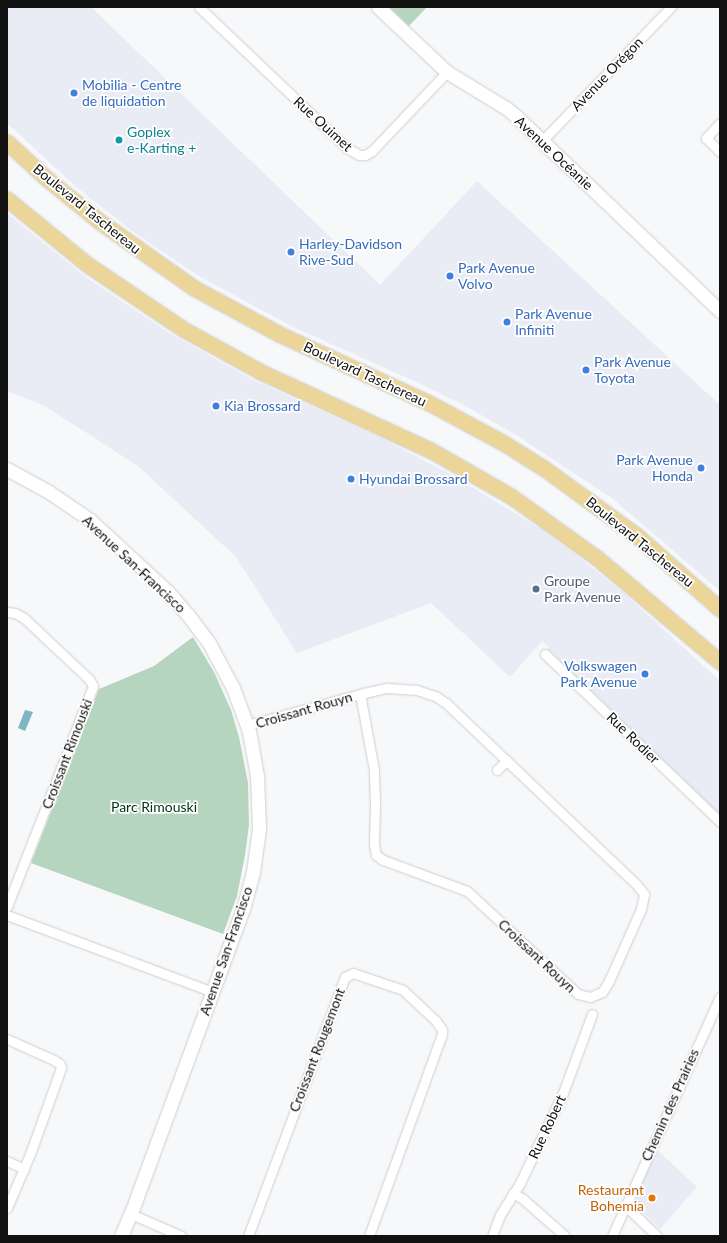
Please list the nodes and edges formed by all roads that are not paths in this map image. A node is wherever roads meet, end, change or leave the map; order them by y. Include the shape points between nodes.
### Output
1 (199, 7) edge
2 (378, 7) edge
3 (671, 7) edge
4 (447, 72) junction
5 (720, 123) edge
6 (542, 141) junction
7 (7, 142) edge
8 (720, 152) edge
9 (7, 199) edge
10 (720, 311) edge
11 (7, 469) edge
12 (720, 609) edge
13 (7, 612) edge
14 (545, 654) dead end
15 (720, 662) edge
16 (360, 694) junction
17 (247, 725) junction
18 (507, 760) junction
19 (497, 770) dead end
20 (720, 822) edge
21 (7, 907) edge
22 (7, 915) edge
23 (213, 992) junction
24 (720, 998) edge
25 (592, 1014) dead end
26 (7, 1039) edge
27 (7, 1161) edge
28 (24, 1169) junction
29 (513, 1194) junction
30 (624, 1207) junction
31 (7, 1208) edge
32 (131, 1214) junction
33 (121, 1236) edge
34 (181, 1236) edge
35 (248, 1236) edge
36 (369, 1236) edge
37 (492, 1236) edge
38 (565, 1236) edge
39 (612, 1236) edge
40 (657, 1236) edge

1 - 4 street, Rue Ouimet via 347,148 359,155 372,151
2 - 4 street, Avenue Océanie
3 - 6 street, Avenue Orégon
4 - 6 street, Avenue Océanie via 506,108
5 - 8 street via 706,138
6 - 10 street, Avenue Océanie
7 - 12 main road, Boulevard Taschereau via 99,222 194,288 279,334 436,407 502,442 545,469 627,528
9 - 15 main road via 88,265 178,326 261,372 432,451 512,498 598,558
11 - 17 street, Avenue San-Francisco via 49,492 90,520 179,603 202,632 220,662
13 - 21 street, Croissant Rimouski via 24,618 89,679 93,686
14 - 20 street, Rue Rodier
16 - 17 street, Croissant Rouyn
16 - 18 street, Croissant Rouyn via 395,687 417,690 437,697 457,712
16 - 18 street, Croissant Rouyn via 373,764 376,855 467,891 578,994 584,997 594,996 602,992 607,985 641,909 644,894
17 - 23 street, Avenue San-Francisco via 259,788 256,854 244,906
18 - 19 street
22 - 23 street
23 - 32 street, Avenue San-Francisco
24 - 30 street, Chemin des Prairies
25 - 29 street, Rue Robert via 566,1088
26 - 28 street via 54,1060 61,1068
27 - 28 street
28 - 31 street
29 - 37 street, Rue Robert via 500,1215
29 - 38 street via 523,1199
30 - 39 street, Chemin des Prairies
30 - 40 street
32 - 33 street, Avenue San-Francisco
32 - 34 street
35 - 36 street, Croissant Rougemont via 341,987 345,977 353,973 403,990 440,1026 442,1034

